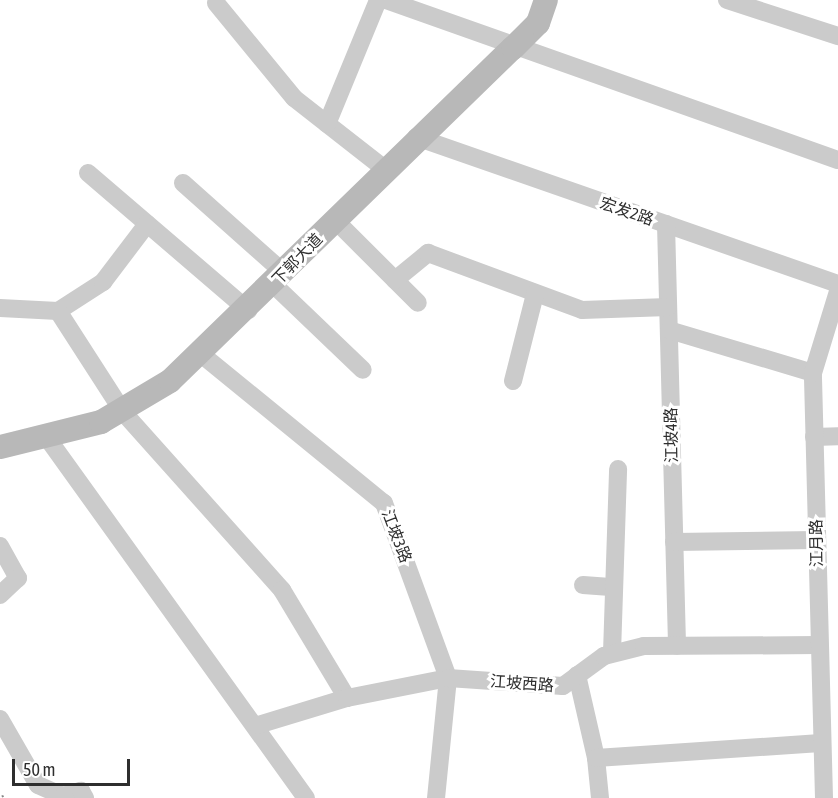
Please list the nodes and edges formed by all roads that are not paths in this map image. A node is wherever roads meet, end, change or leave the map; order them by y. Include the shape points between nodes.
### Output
1 (378, 0) edge
2 (386, 0) edge
3 (546, 0) edge
4 (727, 0) edge
5 (216, 3) dead end
6 (838, 36) edge
7 (513, 48) junction
8 (327, 124) junction
9 (416, 137) junction
10 (838, 160) edge
11 (385, 169) junction
12 (88, 173) dead end
13 (183, 183) dead end
14 (335, 220) junction
15 (147, 224) junction
16 (666, 224) junction
17 (279, 278) junction
18 (395, 280) junction
19 (838, 284) edge
20 (838, 291) edge
21 (535, 294) junction
22 (418, 303) dead end
23 (668, 307) junction
24 (0, 309) edge
25 (248, 310) junction
26 (58, 311) junction
27 (669, 330) junction
28 (201, 354) junction
29 (363, 370) dead end
30 (813, 374) junction
31 (513, 381) dead end
32 (123, 412) junction
33 (838, 436) edge
34 (814, 437) junction
35 (48, 439) junction
36 (0, 447) edge
37 (618, 470) dead end
38 (816, 540) junction
39 (674, 542) junction
40 (0, 546) edge
41 (583, 585) dead end
42 (614, 587) junction
43 (0, 595) edge
44 (818, 645) junction
45 (677, 646) junction
46 (612, 653) junction
47 (577, 675) junction
48 (448, 678) junction
49 (347, 698) junction
50 (0, 719) edge
51 (258, 725) junction
52 (821, 743) junction
53 (596, 758) junction
54 (85, 798) edge
55 (306, 798) edge
56 (436, 798) edge
57 (600, 798) edge
58 (824, 798) edge

1 - 8 street
2 - 7 street
3 - 7 main road, 下郭大道 via 538,23
4 - 6 street
5 - 8 street via 294,98
7 - 9 main road, 下郭大道
7 - 10 street
8 - 11 street
9 - 11 main road, 下郭大道
9 - 16 street, 宏发2路
11 - 14 main road, 下郭大道
12 - 15 street
13 - 17 street
14 - 17 main road, 下郭大道
14 - 18 street
15 - 25 street
15 - 26 street via 103,282
16 - 19 street, 宏发2路
16 - 23 street, 江坡4路
17 - 25 main road, 下郭大道
17 - 29 street
18 - 21 street via 428,253
18 - 22 street
20 - 30 street, 江月路
21 - 23 street via 582,310
21 - 31 street
23 - 27 street, 江坡4路
24 - 26 street
25 - 28 main road, 下郭大道
26 - 32 street
27 - 30 street
27 - 39 street, 江坡4路
28 - 32 main road, 下郭大道
28 - 48 street, 江坡3路 via 384,503
30 - 34 street, 江月路
32 - 35 main road, 下郭大道
32 - 49 street via 282,590
33 - 34 street
34 - 38 street, 江月路
35 - 36 main road, 下郭大道
35 - 51 street
37 - 42 street
38 - 39 street
38 - 44 street, 江月路
39 - 45 street, 江坡4路
40 - 43 street via 18,578
41 - 42 street
42 - 46 street
44 - 45 street, 江坡西路
44 - 52 street, 江月路
45 - 46 street, 江坡西路
46 - 47 street, 江坡西路
47 - 48 street, 江坡西路 via 562,686
47 - 53 street
48 - 49 street, 江坡西路
48 - 56 street, 江坡3路
49 - 51 street, 江坡西路
50 - 54 street via 38,785 54,795 81,791
51 - 55 street
52 - 53 street
52 - 58 street, 江月路
53 - 57 street

